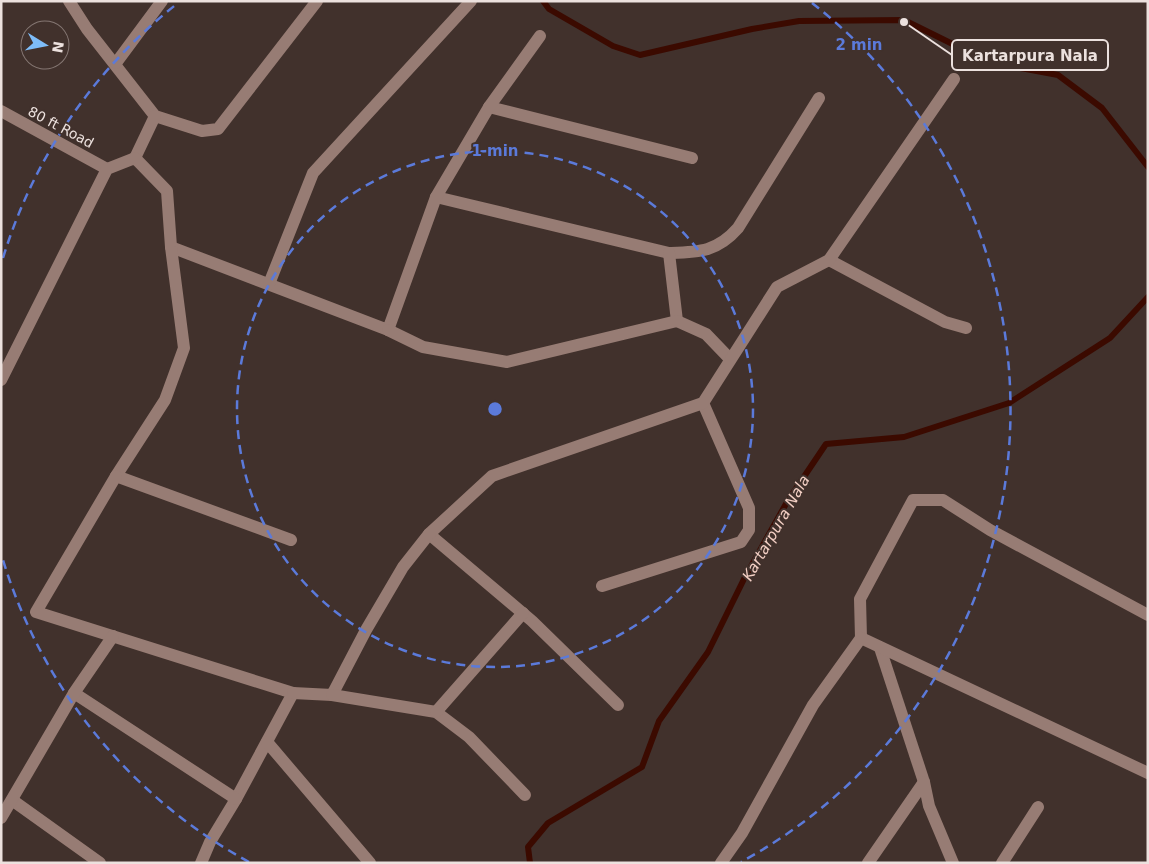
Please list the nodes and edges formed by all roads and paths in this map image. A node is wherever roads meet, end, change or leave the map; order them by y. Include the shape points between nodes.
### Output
1 (69, 1) edge
2 (162, 1) edge
3 (317, 1) edge
4 (471, 1) edge
5 (540, 36) dead end
6 (116, 63) junction
7 (954, 79) dead end
8 (819, 98) dead end
9 (489, 107) junction
10 (1, 111) edge
11 (155, 116) junction
12 (135, 158) junction
13 (692, 158) dead end
14 (107, 169) junction
15 (436, 197) junction
16 (172, 247) junction
17 (669, 253) junction
18 (829, 260) junction
19 (269, 284) junction
20 (677, 321) junction
21 (966, 328) dead end
22 (388, 330) junction
23 (730, 359) junction
24 (1, 380) edge
25 (703, 403) junction
26 (116, 476) junction
27 (428, 534) junction
28 (291, 540) dead end
29 (602, 586) dead end
30 (523, 613) junction
31 (1148, 615) edge
32 (113, 636) junction
33 (861, 638) junction
34 (880, 648) junction
35 (74, 693) junction
36 (293, 693) junction
37 (332, 695) junction
38 (618, 705) dead end
39 (436, 712) junction
40 (267, 742) junction
41 (1148, 774) edge
42 (924, 782) junction
43 (525, 795) dead end
44 (236, 799) junction
45 (12, 800) junction
46 (1038, 806) dead end
47 (1, 818) edge
48 (100, 863) edge
49 (201, 863) edge
50 (370, 863) edge
51 (721, 863) edge
52 (868, 863) edge
53 (952, 863) edge
54 (1002, 863) edge

1 - 6 street via 87,29
2 - 6 street
3 - 11 street via 218,129 202,131
4 - 19 street via 313,174
5 - 9 street
6 - 11 street
7 - 18 street
8 - 17 street via 738,228 727,240 704,251
9 - 13 street
9 - 15 street
10 - 14 street, 80 ft Road
11 - 12 street
12 - 14 street
12 - 16 street via 168,191
14 - 24 street
15 - 17 street
15 - 22 street
16 - 19 street
16 - 26 street via 184,348 165,400
17 - 20 street
18 - 21 street via 945,322
18 - 23 street via 777,287
19 - 22 street
20 - 22 street via 507,362 422,347
20 - 23 street via 706,334
23 - 25 street
25 - 27 street via 492,476
25 - 29 street via 750,508 749,530 741,542
26 - 28 street
26 - 32 street via 36,612
27 - 30 street
27 - 37 street via 403,567
30 - 38 street
30 - 39 street
31 - 33 street via 990,530 943,500 913,500 860,599
32 - 35 street
32 - 36 street
33 - 34 street
33 - 51 street via 813,705 742,833
34 - 41 street
34 - 42 street
35 - 44 street
35 - 45 street
36 - 37 street
36 - 40 street
37 - 39 street
39 - 43 street via 469,737
40 - 44 street
40 - 50 street
42 - 52 street
42 - 53 street via 928,806
44 - 49 street
45 - 47 street
45 - 48 street
46 - 54 street

